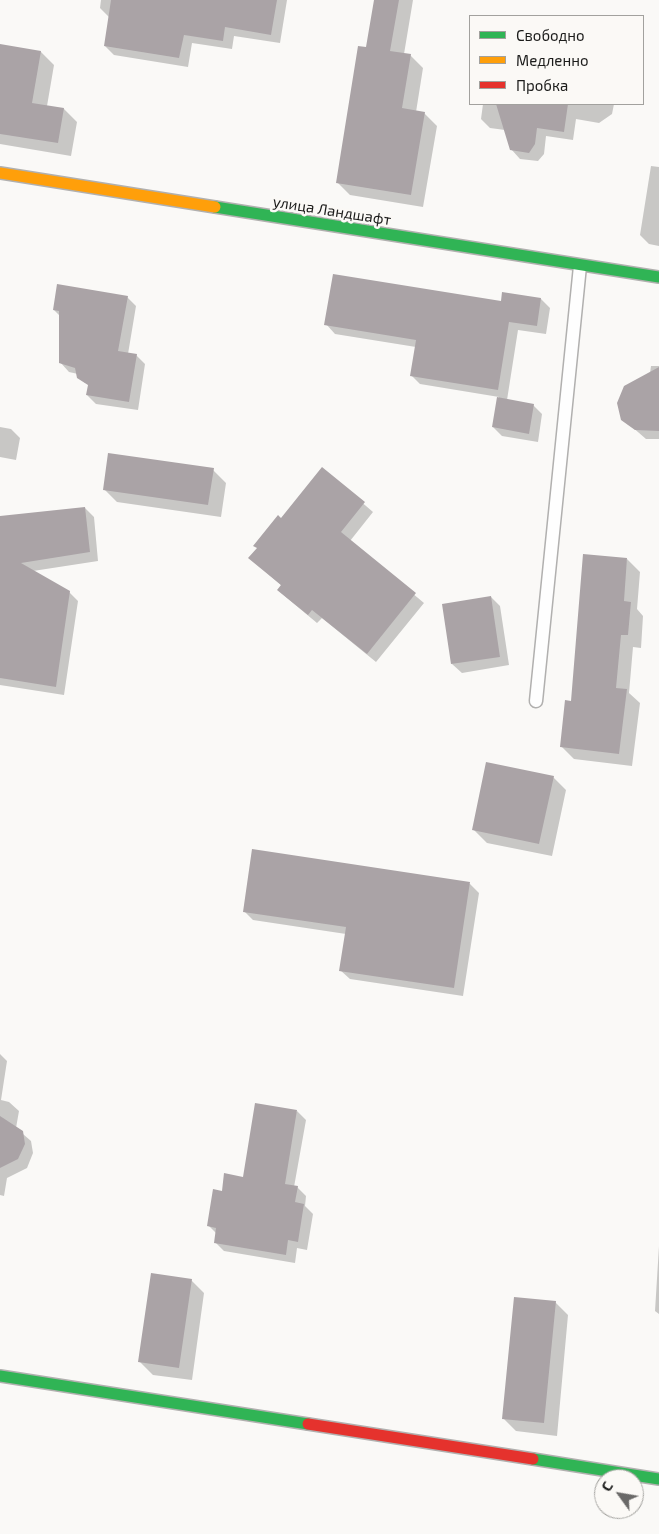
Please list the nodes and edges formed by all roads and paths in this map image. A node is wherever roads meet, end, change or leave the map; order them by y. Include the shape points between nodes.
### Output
1 (0, 173) edge
2 (580, 266) junction
3 (659, 277) edge
4 (536, 701) dead end
5 (0, 1376) edge
6 (659, 1479) edge

1 - 2 street, улица Ландшафт
2 - 3 street, улица Ландшафт
2 - 4 lane
5 - 6 street

